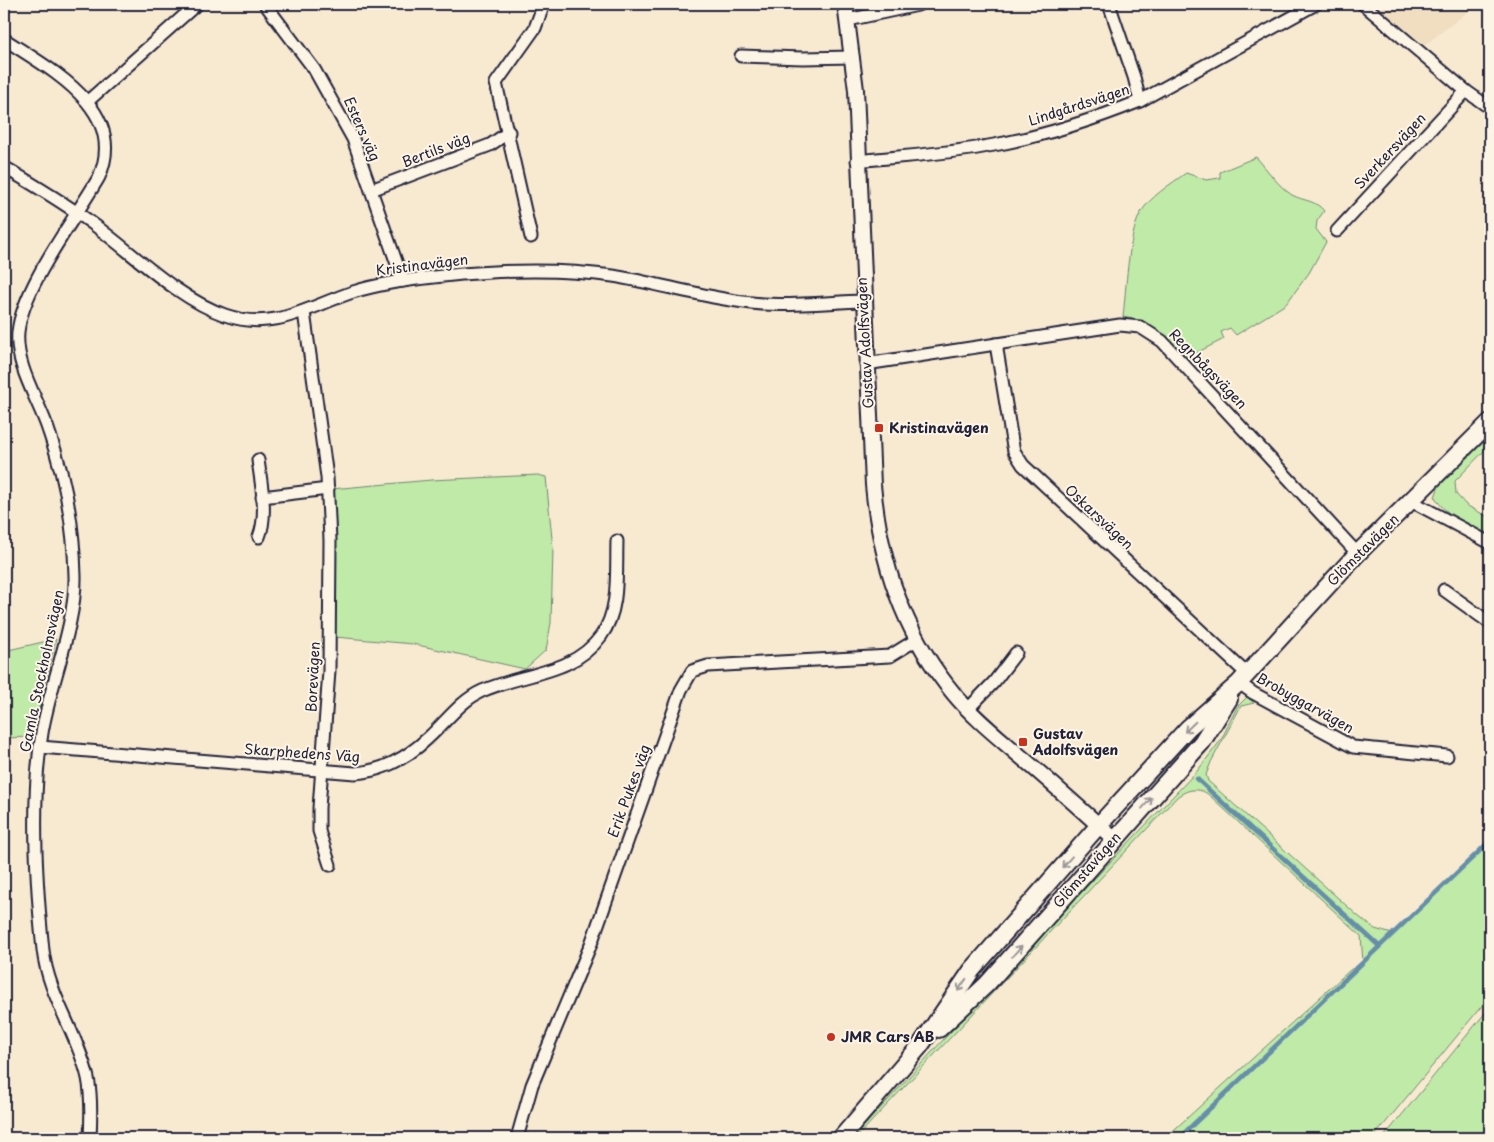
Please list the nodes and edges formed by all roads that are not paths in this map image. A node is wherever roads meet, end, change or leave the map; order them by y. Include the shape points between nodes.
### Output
1 (197, 4) edge
2 (265, 4) edge
3 (544, 4) edge
4 (845, 4) edge
5 (1108, 4) edge
6 (1316, 4) edge
7 (1363, 4) edge
8 (918, 5) dead end
9 (848, 20) junction
10 (4, 39) edge
11 (741, 56) dead end
12 (852, 57) junction
13 (1466, 91) junction
14 (88, 101) junction
15 (1140, 101) junction
16 (1490, 108) edge
17 (509, 132) junction
18 (857, 161) junction
19 (4, 167) edge
20 (371, 190) junction
21 (77, 213) junction
22 (1337, 231) dead end
23 (531, 237) dead end
24 (403, 280) junction
25 (863, 301) junction
26 (304, 312) junction
27 (996, 344) junction
28 (866, 364) junction
29 (1490, 422) edge
30 (258, 460) dead end
31 (328, 489) junction
32 (262, 497) junction
33 (1411, 501) junction
34 (259, 537) dead end
35 (617, 541) dead end
36 (1490, 542) edge
37 (1357, 554) junction
38 (1444, 590) dead end
39 (1490, 623) edge
40 (916, 640) junction
41 (1016, 652) dead end
42 (1243, 679) junction
43 (968, 710) junction
44 (40, 747) junction
45 (1447, 756) dead end
46 (322, 771) junction
47 (1099, 825) junction
48 (1114, 839) junction
49 (330, 865) dead end
50 (920, 1046) junction
51 (90, 1138) edge
52 (517, 1138) edge
53 (841, 1138) edge

1 - 14 street
2 - 20 street, Esters väg via 336,105 353,139
3 - 17 street via 535,28 496,83
4 - 9 street, Gustav Adolfsvägen
5 - 15 street
6 - 15 street, Lindgårdsvägen
7 - 13 street
8 - 9 street
9 - 12 street, Gustav Adolfsvägen
10 - 14 street, Gamla Stockholmsvägen via 63,78
11 - 12 street
12 - 18 street, Gustav Adolfsvägen
13 - 16 street
13 - 22 street, Sverkersvägen
14 - 21 street, Gamla Stockholmsvägen via 102,128 105,162
15 - 18 street, Lindgårdsvägen via 1031,138 956,151
17 - 20 street, Bertils väg via 490,145
17 - 23 street
18 - 25 street, Gustav Adolfsvägen
19 - 21 street, Kristinavägen
20 - 24 street, Esters väg
21 - 26 street, Kristinavägen via 171,284 225,316 271,322
21 - 44 street, Gamla Stockholmsvägen via 30,293 18,332 23,368 56,452 74,563 73,597
24 - 25 street, Kristinavägen via 560,270 618,277 761,304
24 - 26 street, Kristinavägen via 352,292
25 - 28 street, Gustav Adolfsvägen
26 - 31 street, Borevägen
27 - 28 street, Regnbågsvägen
27 - 37 street, Regnbågsvägen via 1120,325 1147,330 1162,341 1229,412
27 - 42 street, Oskarsvägen via 1014,451 1023,465
28 - 40 street, Gustav Adolfsvägen via 879,535 891,582
29 - 33 main road, Glömstavägen
30 - 32 street
31 - 32 street
31 - 46 street, Borevägen via 330,643
32 - 34 street
33 - 36 street
33 - 37 main road, Glömstavägen
35 - 46 street, Skarphedens Väg via 614,611 601,636 581,655 540,674 483,690 462,704 428,739 386,767 355,773
37 - 42 main road, Glömstavägen
38 - 39 street
40 - 43 street, Gustav Adolfsvägen
40 - 52 street, Erik Pukes väg via 890,656 708,666 692,671 681,690 590,944 532,1085
41 - 43 street
42 - 45 street, Brobyggarvägen via 1253,693 1353,747
42 -> 47 main road, Glömstavägen via 1188,728
48 -> 42 main road, Glömstavägen via 1202,742
43 - 47 street, Gustav Adolfsvägen
44 - 46 street, Skarphedens Väg
44 - 51 street, Gamla Stockholmsvägen via 37,820 44,953 88,1079
46 - 49 street, Borevägen via 319,831
47 - 48 street, Gustav Adolfsvägen
47 -> 50 main road, Glömstavägen via 972,970
50 -> 48 main road, Glömstavägen via 987,984
50 - 53 main road, Glömstavägen

